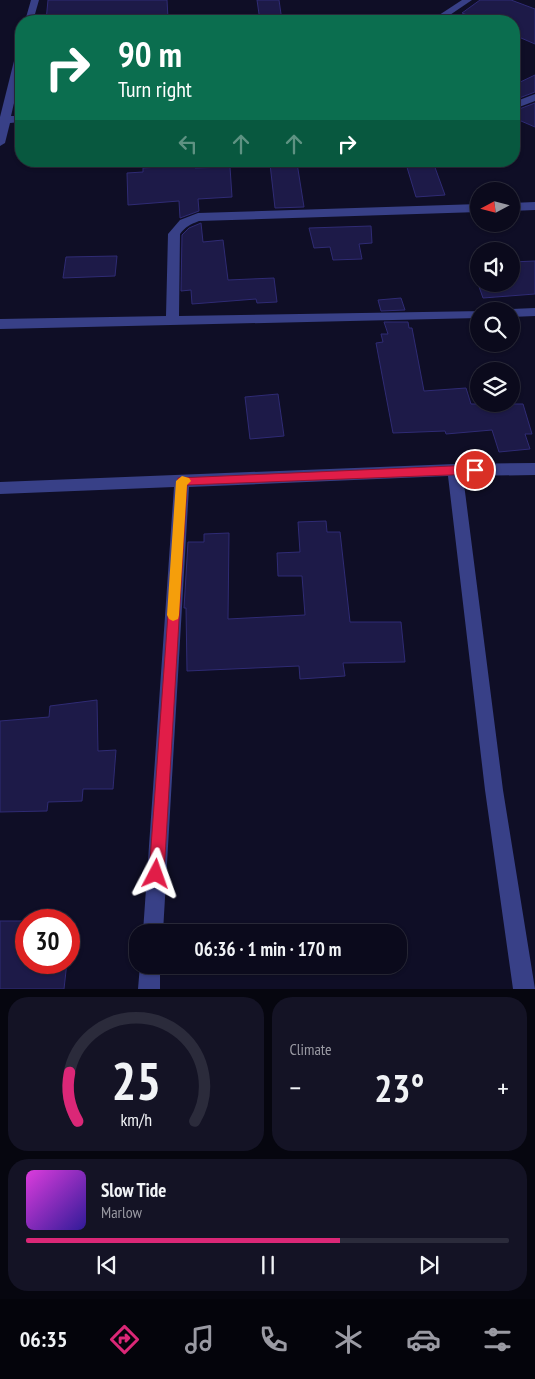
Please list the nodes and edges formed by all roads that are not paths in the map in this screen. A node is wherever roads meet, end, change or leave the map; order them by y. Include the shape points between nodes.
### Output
1 (35, 0) edge
2 (468, 0) edge
3 (31, 15) edge
4 (444, 15) edge
5 (15, 74) edge
6 (535, 97) edge
7 (520, 103) edge
8 (15, 119) edge
9 (2, 120) edge
10 (0, 143) edge
11 (535, 206) edge
12 (520, 207) edge
13 (470, 208) edge
14 (535, 312) edge
15 (520, 313) edge
16 (470, 314) edge
17 (172, 321) junction
18 (0, 324) edge
19 (535, 469) edge
20 (455, 470) junction
21 (182, 481) junction
22 (0, 488) edge
23 (153, 924) edge
24 (150, 974) edge
25 (149, 989) edge
26 (524, 989) edge

1 - 3 street
2 - 4 street
5 - 9 street
6 - 7 street
8 - 9 street
9 - 10 street
11 - 12 street
13 - 17 street via 185,221 174,234
14 - 15 street
16 - 17 street
17 - 18 street
19 - 20 street
20 - 21 street
20 - 26 street via 494,790
21 - 22 street
21 - 23 street
24 - 25 street

